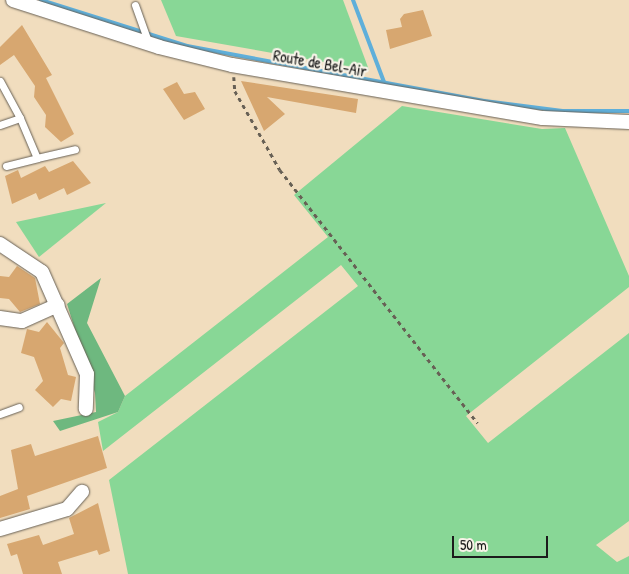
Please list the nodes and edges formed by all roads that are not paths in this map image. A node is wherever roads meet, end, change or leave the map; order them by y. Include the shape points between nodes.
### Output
1 (13, 0) edge
2 (135, 5) dead end
3 (149, 44) junction
4 (0, 81) edge
5 (20, 118) junction
6 (629, 122) edge
7 (0, 125) edge
8 (75, 149) dead end
9 (37, 158) junction
10 (6, 166) dead end
11 (0, 244) edge
12 (58, 305) junction
13 (0, 318) edge
14 (19, 407) dead end
15 (86, 409) dead end
16 (0, 414) edge
17 (82, 492) dead end
18 (0, 529) edge

1 - 3 street, Route de Bel-Air
2 - 3 lane
3 - 6 street, Route de Bel-Air via 232,65 536,117
4 - 5 lane
5 - 7 lane
5 - 9 lane
8 - 9 lane
9 - 10 lane
11 - 12 street via 42,272
12 - 13 street via 22,321
12 - 15 street via 87,374
14 - 16 lane
17 - 18 street via 67,509

